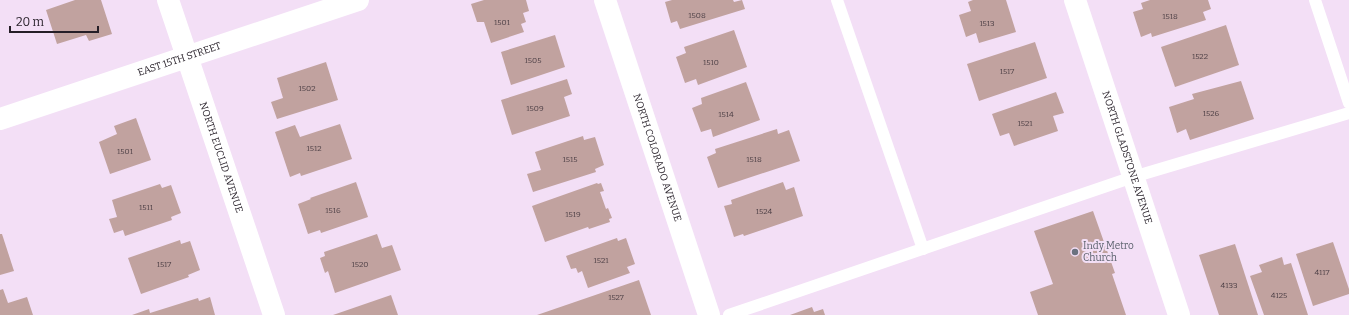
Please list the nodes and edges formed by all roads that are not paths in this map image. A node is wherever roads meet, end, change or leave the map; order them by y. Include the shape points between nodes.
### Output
1 (168, 0) edge
2 (358, 0) edge
3 (605, 0) edge
4 (837, 0) edge
5 (1075, 0) edge
6 (1315, 0) edge
7 (187, 57) junction
8 (1349, 103) edge
9 (1349, 113) edge
10 (0, 119) edge
11 (1133, 177) junction
12 (923, 249) junction
13 (274, 315) edge
14 (709, 315) edge
15 (729, 315) edge
16 (1179, 315) edge

1 - 7 street, NORTH EUCLID AVENUE
2 - 7 street, EAST 15TH STREET
3 - 14 street, NORTH COLORADO AVENUE
4 - 12 lane
5 - 11 street, NORTH GLADSTONE AVENUE
6 - 8 lane
7 - 10 street, EAST 15TH STREET
7 - 13 street, NORTH EUCLID AVENUE
9 - 11 lane
11 - 12 lane
11 - 16 street, NORTH GLADSTONE AVENUE
12 - 15 lane

